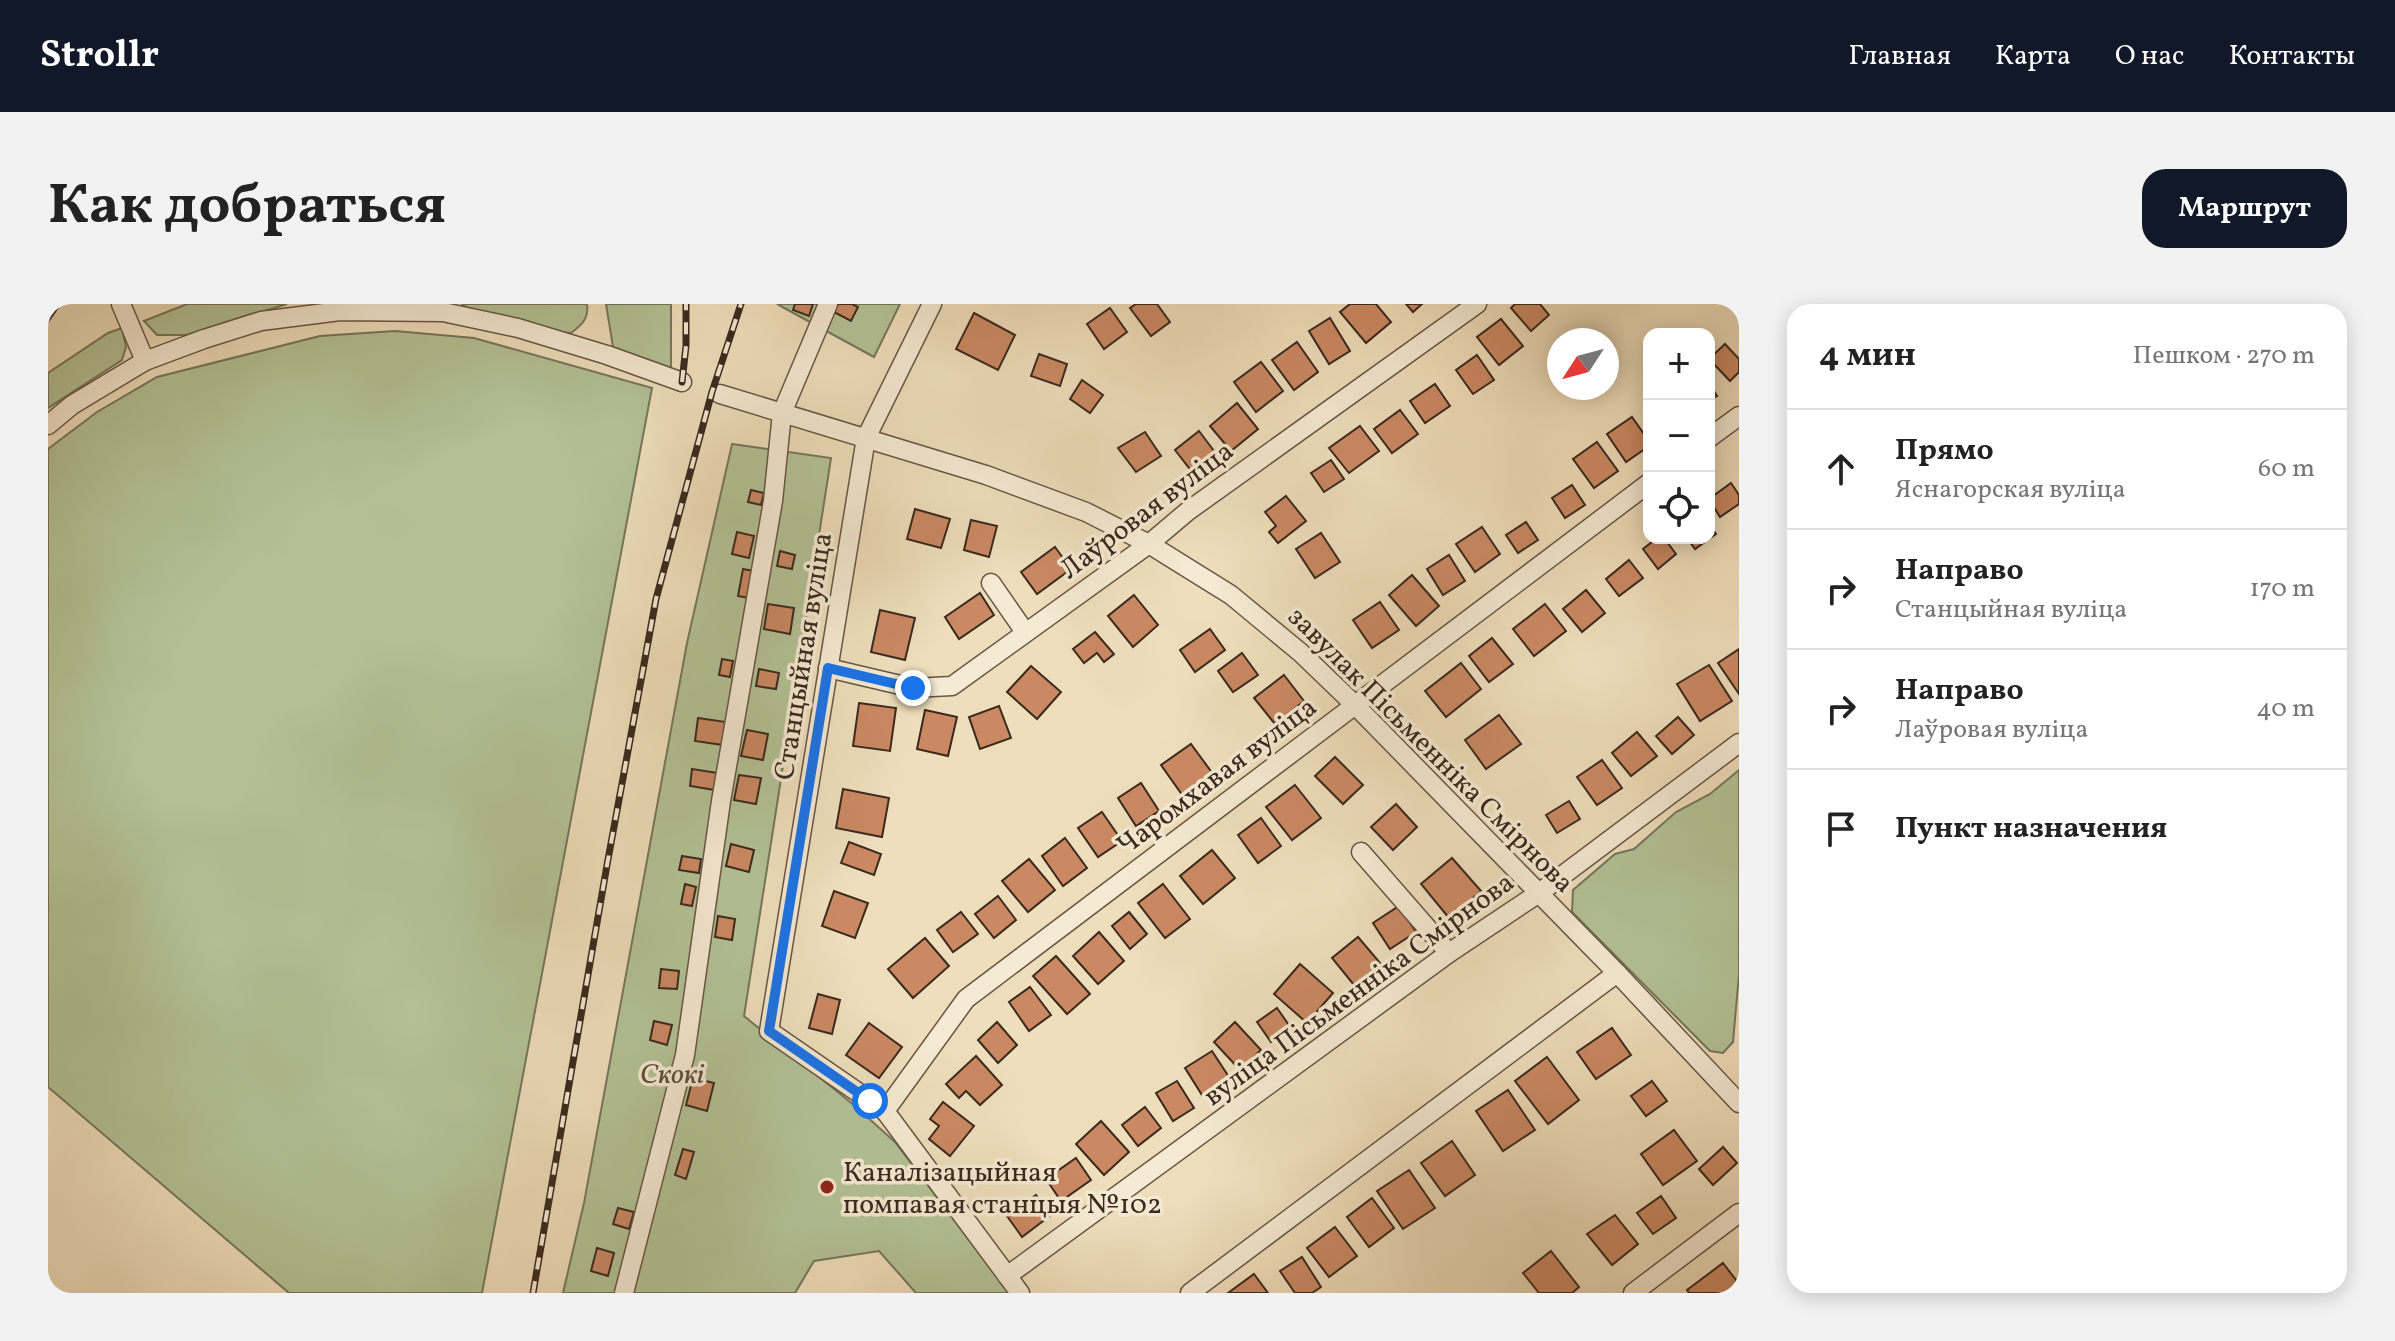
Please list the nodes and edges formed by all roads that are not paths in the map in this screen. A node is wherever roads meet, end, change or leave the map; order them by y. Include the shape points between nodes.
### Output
1 (121, 304) edge
2 (828, 304) edge
3 (932, 304) edge
4 (1477, 304) edge
5 (443, 308) edge
6 (145, 361) junction
7 (682, 382) dead end
8 (720, 394) dead end
9 (782, 413) junction
10 (1739, 416) edge
11 (48, 425) edge
12 (1715, 434) edge
13 (866, 438) junction
14 (1643, 488) edge
15 (1149, 544) junction
16 (991, 583) dead end
17 (1025, 632) junction
18 (828, 668) junction
19 (1355, 705) junction
20 (1739, 743) edge
21 (1361, 852) dead end
22 (1539, 893) junction
23 (1449, 953) junction
24 (1617, 973) junction
25 (1739, 1103) edge
26 (885, 1111) junction
27 (1739, 1213) edge
28 (1007, 1276) junction
29 (624, 1293) edge
30 (1020, 1293) edge
31 (1190, 1293) edge
32 (1633, 1293) edge

1 - 6 street
2 - 9 street
3 - 13 street, Станцыйная вуліца
4 - 15 street, Лаўровая вуліца
5 - 6 street via 340,311 261,321
5 - 7 street
6 - 11 street
8 - 9 street, завулак Пісьменніка Смірнова
9 - 13 street, завулак Пісьменніка Смірнова
9 - 29 street via 773,501 721,801 685,1055
10 - 12 street
13 - 15 street, завулак Пісьменніка Смірнова via 1086,512
13 - 18 street, Станцыйная вуліца
14 - 19 street, Чаромхавая вуліца
15 - 17 street, Лаўровая вуліца
15 - 19 street, завулак Пісьменніка Смірнова via 1231,595
16 - 17 street
17 - 18 street, Лаўровая вуліца via 952,686 913,688
18 - 26 street, Станцыйная вуліца via 769,1031
19 - 22 street, завулак Пісьменніка Смірнова
19 - 26 street, Чаромхавая вуліца via 966,999
20 - 22 street, вуліца Пісьменніка Смірнова
21 - 23 street
22 - 23 street, вуліца Пісьменніка Смірнова
22 - 24 street, завулак Пісьменніка Смірнова
23 - 28 street, вуліца Пісьменніка Смірнова
24 - 25 street, завулак Пісьменніка Смірнова
24 - 31 street
26 - 28 street
27 - 32 street
28 - 30 street

